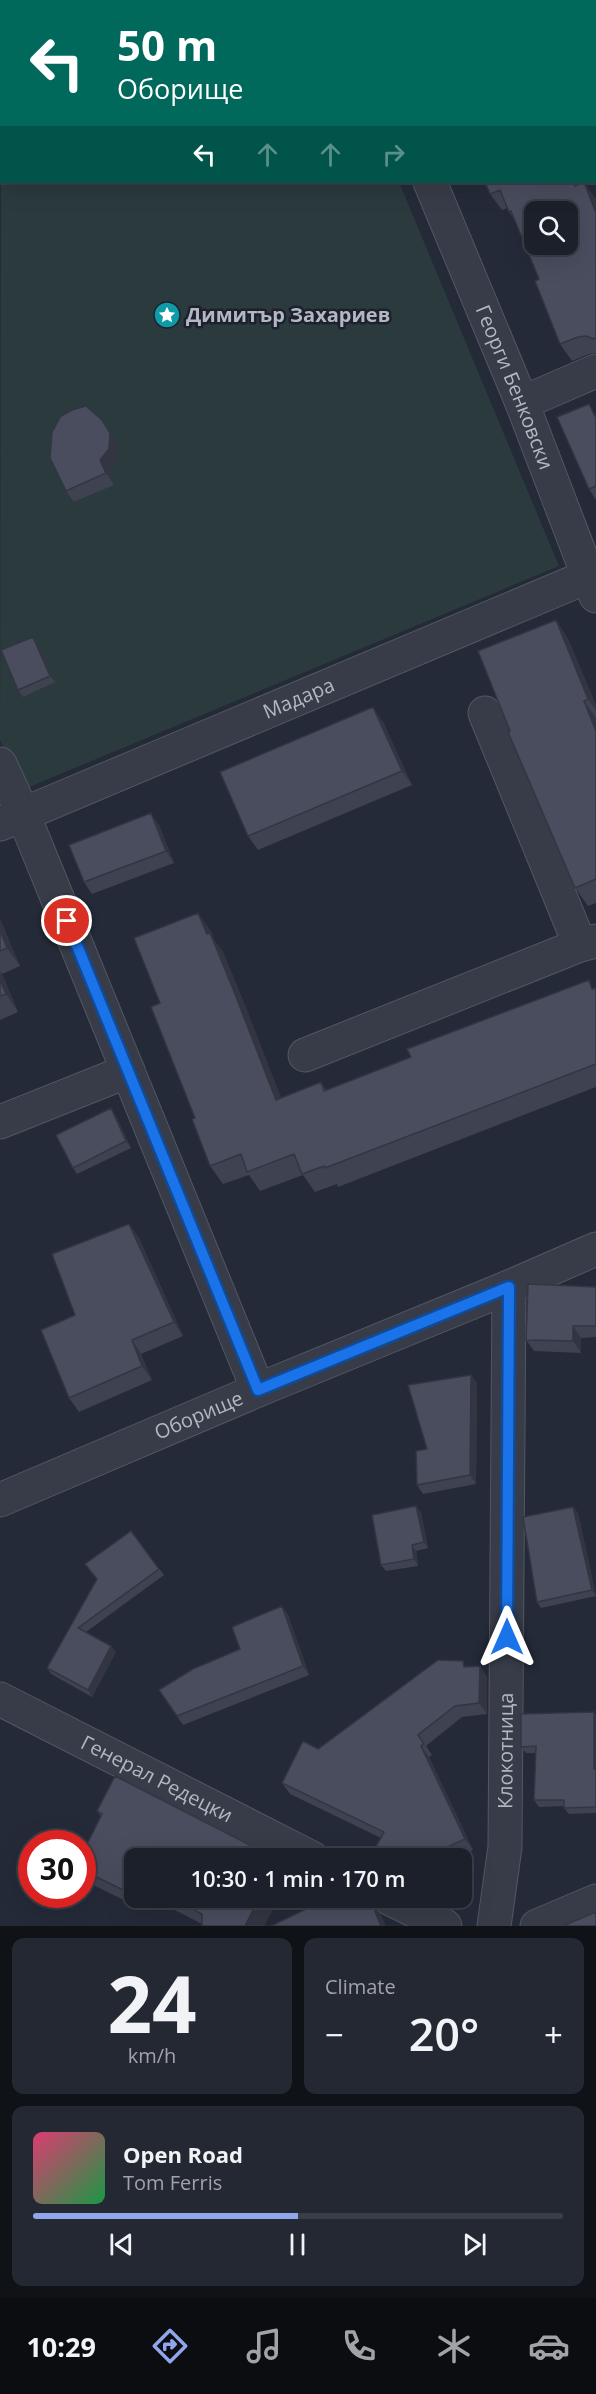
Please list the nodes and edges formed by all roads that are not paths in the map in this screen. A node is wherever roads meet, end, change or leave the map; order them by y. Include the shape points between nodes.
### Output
1 (430, 183) edge
2 (596, 371) edge
3 (522, 403) junction
4 (593, 582) edge
5 (485, 713) dead end
6 (0, 764) edge
7 (11, 819) edge
8 (588, 943) edge
9 (305, 1055) dead end
10 (128, 1071) junction
11 (0, 1122) edge
12 (596, 1249) edge
13 (509, 1287) junction
14 (258, 1390) junction
15 (0, 1500) edge
16 (0, 1699) edge
17 (292, 1848) edge
18 (596, 1901) edge
19 (409, 1908) edge
20 (444, 1926) edge
21 (494, 1926) edge
22 (537, 1926) edge

1 - 3 street, Георги Бенковски
2 - 3 street
3 - 4 street, Георги Бенковски
4 - 7 street, Мадара
5 - 8 street
6 - 7 street
7 - 10 street
8 - 9 street
10 - 11 street
10 - 14 street
12 - 13 street, Оборище
13 - 14 street, Оборище
13 - 21 street, Клокотница via 505,1847
14 - 15 street, Оборище
16 - 17 street, Генерал Редецки
18 - 22 street
19 - 20 street

